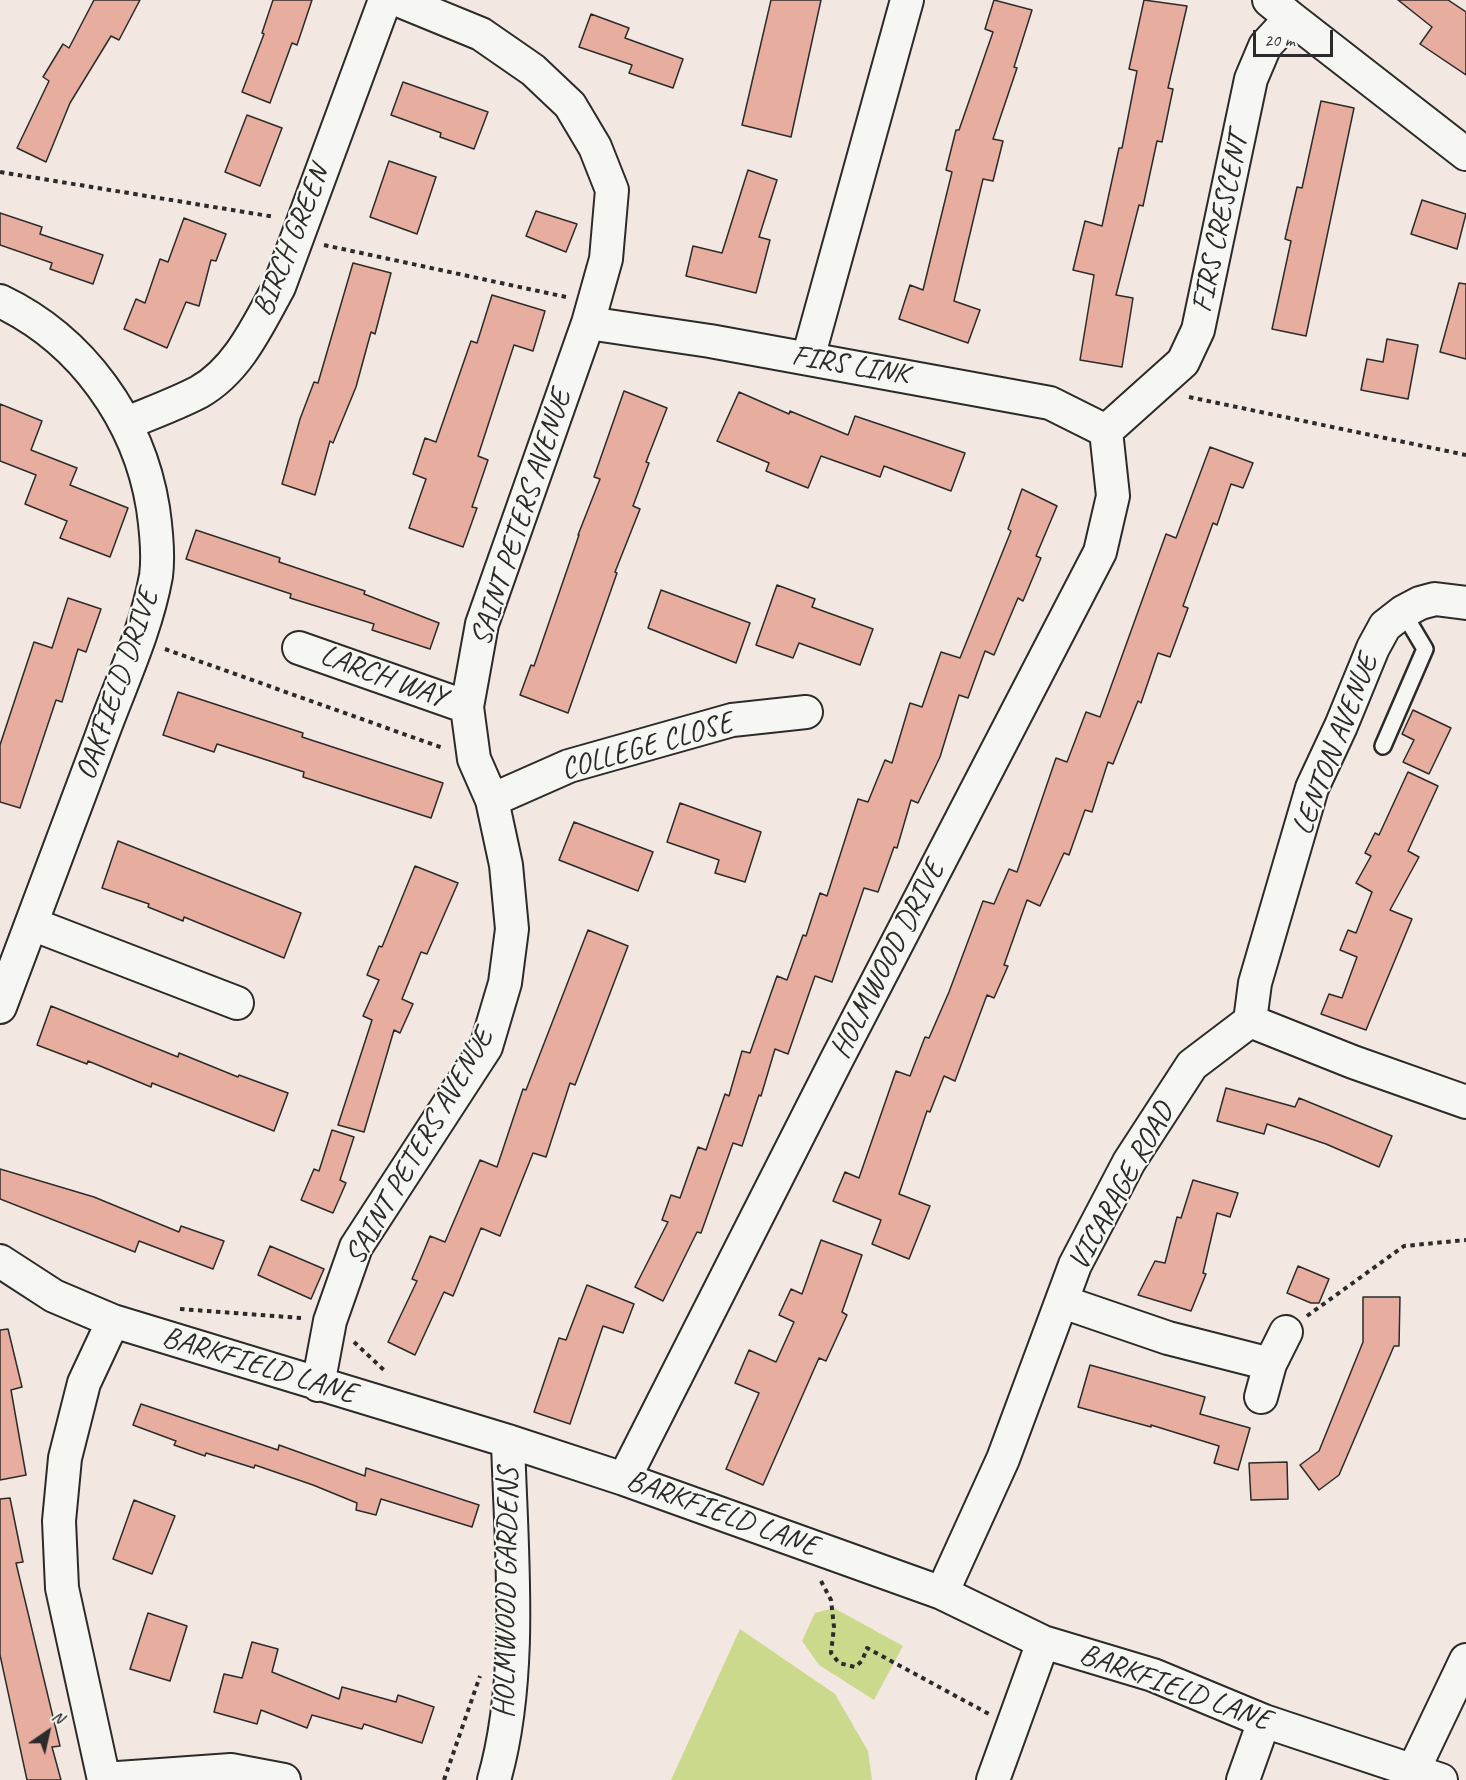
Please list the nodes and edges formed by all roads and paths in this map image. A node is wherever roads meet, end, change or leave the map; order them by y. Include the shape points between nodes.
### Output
1 (385, 0) edge
2 (399, 0) edge
3 (907, 0) edge
4 (1280, 9) edge
5 (1466, 154) edge
6 (0, 301) edge
7 (588, 323) junction
8 (808, 358) junction
9 (1161, 384) junction
10 (127, 423) junction
11 (1106, 431) junction
12 (1466, 455) edge
13 (1466, 603) edge
14 (1403, 612) junction
15 (138, 639) junction
16 (299, 648) dead end
17 (467, 707) junction
18 (806, 712) dead end
19 (1383, 746) dead end
20 (474, 759) junction
21 (492, 800) junction
22 (32, 924) junction
23 (237, 1003) dead end
24 (0, 1008) edge
25 (1250, 1021) junction
26 (1466, 1102) edge
27 (1466, 1240) edge
28 (0, 1261) edge
29 (1063, 1302) junction
30 (168, 1308) dead end
31 (330, 1320) junction
32 (113, 1321) junction
33 (1286, 1332) joint
34 (1270, 1364) junction
35 (394, 1380) dead end
36 (318, 1385) junction
37 (1261, 1397) dead end
38 (508, 1441) junction
39 (624, 1479) junction
40 (835, 1555) junction
41 (942, 1593) junction
42 (1043, 1642) junction
43 (1466, 1660) edge
44 (481, 1673) dead end
45 (1264, 1721) junction
46 (1014, 1725) junction
47 (1427, 1775) edge
48 (104, 1779) edge
49 (285, 1780) edge
50 (444, 1780) edge
51 (494, 1780) edge
52 (993, 1780) edge
53 (1243, 1780) edge

1 - 10 street, BIRCH GREEN via 279,287 254,333 239,356 201,391
2 - 7 street, SAINT PETERS AVENUE via 481,34 534,70 570,105 595,147 612,190 606,259
3 - 8 street
4 - 5 street
4 - 9 street, FIRS CRESCENT via 1251,79 1198,330 1183,362
6 - 10 street, OAKFIELD DRIVE via 24,313 68,347 103,387
7 - 8 street, FIRS LINK
7 - 17 street, SAINT PETERS AVENUE via 482,624
8 - 11 street, FIRS LINK via 1050,403
9 - 11 street, FIRS CRESCENT
9 - 12 path via 1182,396
10 - 15 street, OAKFIELD DRIVE via 148,477 156,529 156,575
11 - 39 street, HOLMWOOD DRIVE via 1113,496 1100,552
13 - 14 street, LENTON AVENUE via 1435,599
14 - 19 lane via 1425,649
14 - 25 street, LENTON AVENUE via 1385,626 1373,648 1312,788 1255,984
15 - 20 path
15 - 22 street, OAKFIELD DRIVE
16 - 17 street, LARCH WAY
17 - 20 street, SAINT PETERS AVENUE
18 - 21 street, COLLEGE CLOSE via 710,726 569,766
20 - 21 street, SAINT PETERS AVENUE
21 - 31 street, SAINT PETERS AVENUE via 507,865 512,929 502,994 486,1047 356,1247
22 - 23 street
22 - 24 street, OAKFIELD DRIVE
25 - 26 street
25 - 29 street, VICARAGE ROAD via 1192,1065 1129,1162 1075,1265
27 - 33 path via 1404,1246
28 - 32 street, BARKFIELD LANE via 54,1296
29 - 34 street via 1168,1338
29 - 41 street, VICARAGE ROAD via 1042,1346 1003,1459
30 - 31 path
31 - 35 path
31 - 36 street, SAINT PETERS AVENUE
32 - 36 street, BARKFIELD LANE
32 - 48 street via 84,1383 65,1458 59,1521 62,1588
33 - 34 street
34 - 37 street
36 - 38 street, BARKFIELD LANE
38 - 39 street, BARKFIELD LANE
38 - 51 street, HOLMWOOD GARDENS via 511,1692
39 - 40 street, BARKFIELD LANE
40 - 41 street, BARKFIELD LANE
40 - 46 path via 828,1576 821,1582 831,1600 831,1653 839,1663 855,1667 867,1648
41 - 42 street, BARKFIELD LANE
42 - 45 street, BARKFIELD LANE via 1153,1675
42 - 46 street
43 - 47 street
44 - 50 path
45 - 47 street, BARKFIELD LANE
45 - 53 street
46 - 52 street
48 - 49 street via 231,1770

